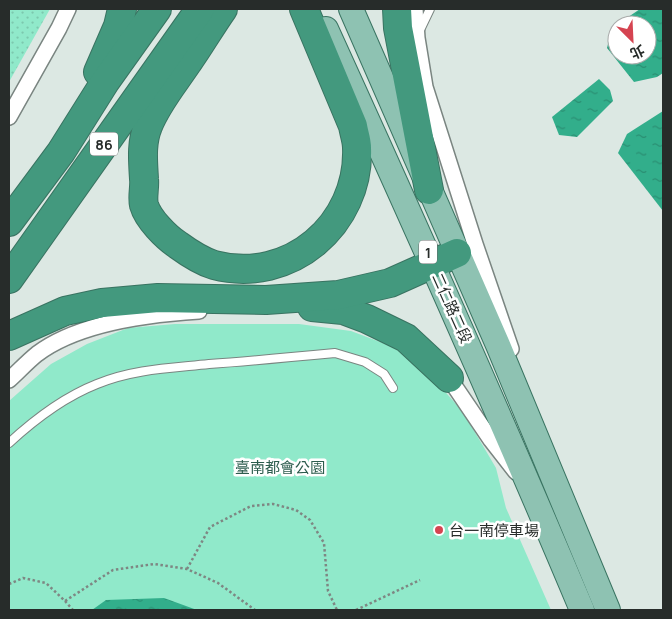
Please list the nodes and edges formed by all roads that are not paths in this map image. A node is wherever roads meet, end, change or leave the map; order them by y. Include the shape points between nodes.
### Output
1 (68, 9) edge
2 (122, 9) edge
3 (157, 9) edge
4 (177, 9) edge
5 (304, 9) edge
6 (317, 9) edge
7 (350, 9) edge
8 (397, 9) edge
9 (415, 9) edge
10 (430, 9) edge
11 (214, 11) edge
12 (416, 38) junction
13 (9, 117) edge
14 (35, 185) junction
15 (429, 190) junction
16 (9, 222) edge
17 (9, 248) edge
18 (458, 253) junction
19 (433, 264) junction
20 (9, 279) edge
21 (266, 300) junction
22 (9, 336) edge
23 (449, 378) junction
24 (9, 380) edge
25 (393, 388) dead end
26 (9, 443) edge
27 (535, 497) junction
28 (607, 609) edge
29 (582, 610) edge

1 - 13 street
2 - 14 highway via 98,72 51,148
3 - 14 highway
4 - 17 highway, 86
5 - 11 highway via 353,126 357,167 345,206 333,226 299,254 257,269 214,264 193,255 156,225 144,205 142,151 148,127
6 - 19 main road, 二仁路二段 / 1
7 - 15 main road, 二仁路二段 / 1
8 - 15 highway
9 - 12 street
10 - 12 lane
11 - 20 highway, 86
12 - 28 street via 424,87 475,244 529,400 608,592
14 - 16 highway
15 - 18 main road, 二仁路二段 / 1
18 - 19 highway
18 - 28 main road, 二仁路二段 / 1
19 - 21 highway via 362,291
19 - 27 main road, 二仁路二段 / 1
21 - 22 highway via 158,298 102,303 66,311
21 - 23 highway via 343,310 367,319 406,338
23 - 24 street via 379,333 332,315 287,308 247,308 176,312 68,336 38,354
23 - 27 street
25 - 26 lane via 384,374 364,362 335,354 151,370 119,376 67,399 35,420
27 - 29 main road, 二仁路二段 / 1

